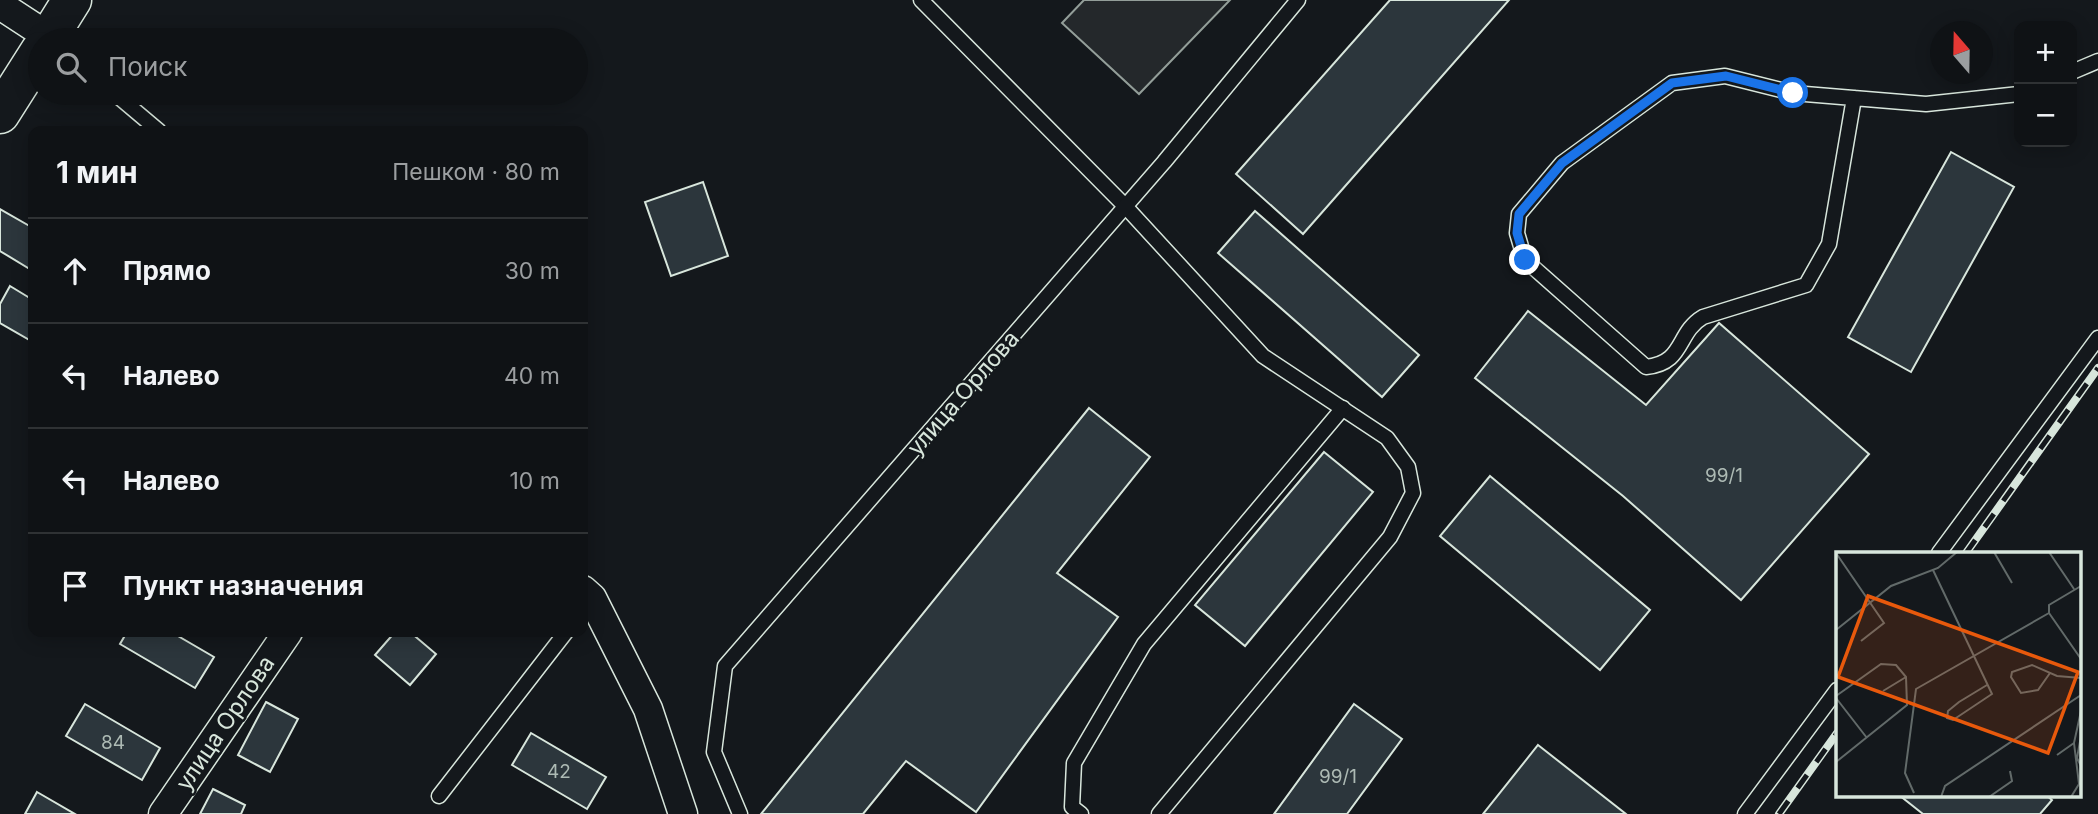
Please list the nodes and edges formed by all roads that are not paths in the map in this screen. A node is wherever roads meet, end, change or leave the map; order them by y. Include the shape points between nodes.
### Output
1 (72, 0) edge
2 (921, 0) edge
3 (1298, 0) edge
4 (0, 5) edge
5 (29, 28) edge
6 (55, 28) edge
7 (2098, 61) edge
8 (2077, 70) edge
9 (28, 71) edge
10 (2014, 95) edge
11 (1854, 98) junction
12 (128, 105) edge
13 (0, 114) edge
14 (153, 126) edge
15 (1125, 206) junction
16 (2098, 338) edge
17 (1343, 408) junction
18 (1939, 552) edge
19 (588, 603) edge
20 (285, 637) edge
21 (562, 637) edge
22 (1836, 691) edge
23 (439, 796) dead end
24 (163, 814) edge
25 (683, 814) edge
26 (740, 814) edge
27 (1080, 814) edge
28 (1159, 814) edge
29 (1745, 814) edge

1 - 6 street
2 - 15 lane
3 - 15 lane, улица Орлова
4 - 5 street
7 - 8 lane
9 - 13 street
10 - 11 lane via 1926,104
11 - 11 lane via 1793,93 1726,76 1672,83 1562,163 1519,214 1517,233 1525,260 1646,367 1660,366 1677,354 1692,323 1806,285 1829,244
12 - 14 lane
15 - 17 lane via 1264,356
15 - 26 lane, улица Орлова via 725,666 714,752
16 - 18 lane
17 - 27 lane via 1144,644 1074,763 1072,807
17 - 28 lane via 1387,438 1408,467 1413,493 1390,537
19 - 25 street via 648,709
20 - 24 street, улица Орлова
21 - 23 lane
22 - 29 lane

